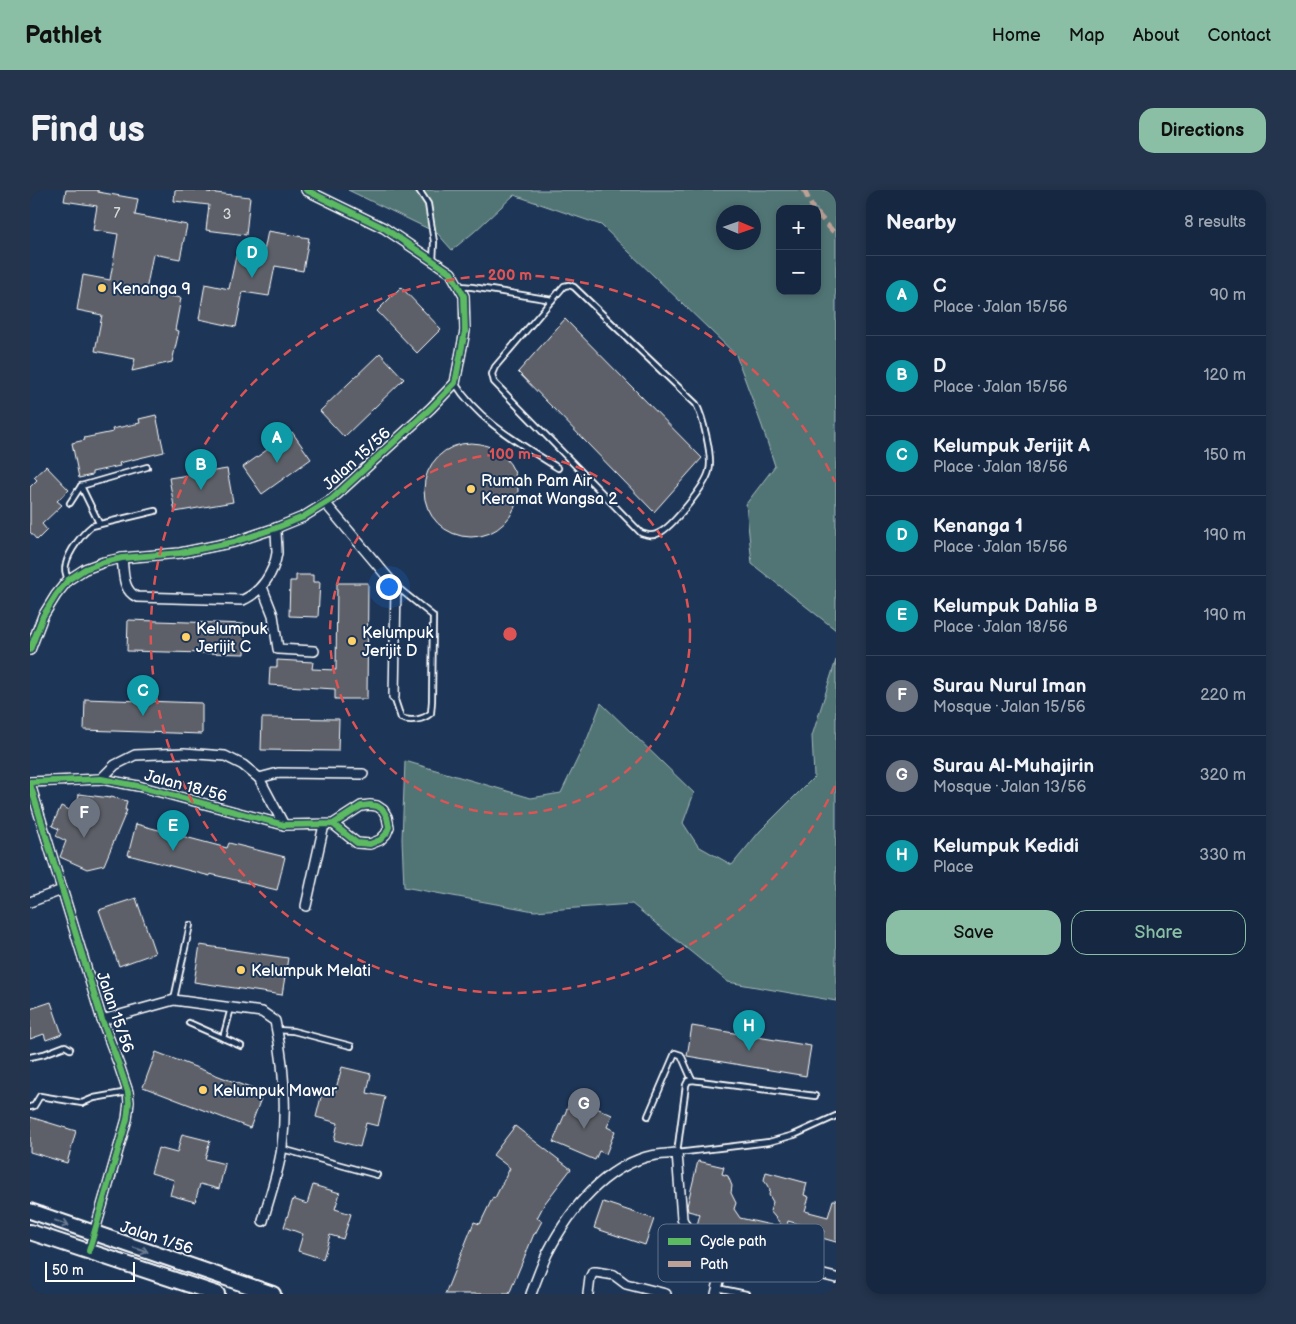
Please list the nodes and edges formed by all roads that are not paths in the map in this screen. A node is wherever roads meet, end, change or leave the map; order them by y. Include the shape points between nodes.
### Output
1 (306, 190) edge
2 (419, 190) edge
3 (433, 261) junction
4 (458, 286) junction
5 (552, 300) junction
6 (454, 383) junction
7 (147, 467) dead end
8 (558, 468) dead end
9 (81, 486) junction
10 (70, 503) dead end
11 (326, 504) junction
12 (156, 511) dead end
13 (99, 523) junction
14 (276, 528) junction
15 (122, 558) junction
16 (68, 580) junction
17 (262, 587) junction
18 (396, 587) junction
19 (30, 650) edge
20 (314, 651) dead end
21 (394, 697) joint
22 (363, 774) dead end
23 (259, 778) junction
24 (101, 779) junction
25 (30, 783) edge
26 (329, 824) junction
27 (284, 825) junction
28 (62, 890) junction
29 (30, 902) edge
30 (306, 906) dead end
31 (190, 925) dead end
32 (174, 1000) junction
33 (231, 1008) junction
34 (102, 1020) junction
35 (190, 1023) dead end
36 (277, 1030) junction
37 (224, 1038) junction
38 (241, 1046) dead end
39 (351, 1046) dead end
40 (70, 1049) dead end
41 (30, 1058) edge
42 (692, 1080) junction
43 (128, 1092) junction
44 (815, 1096) dead end
45 (30, 1107) edge
46 (648, 1116) dead end
47 (836, 1116) edge
48 (281, 1148) junction
49 (677, 1153) junction
50 (377, 1175) dead end
51 (30, 1211) edge
52 (263, 1221) dead end
53 (684, 1224) edge
54 (30, 1232) edge
55 (94, 1234) junction
56 (88, 1251) junction
57 (716, 1291) edge
58 (216, 1294) edge
59 (273, 1294) edge
60 (531, 1294) edge
61 (588, 1294) edge
62 (666, 1294) edge
63 (746, 1294) edge

1 - 3 street via 384,228
2 - 3 lane via 428,204 434,242
3 - 4 street via 451,273
4 - 5 lane
4 - 6 street via 464,296 465,332
5 - 5 lane via 564,286 574,287 696,404 701,413 710,458 709,471 704,484 668,528 658,534 649,536 641,533 494,382 492,374 495,367
6 - 8 lane via 495,428
6 - 11 street, Jalan 15/56
7 - 9 lane
9 - 10 lane
9 - 13 lane
11 - 14 street, Jalan 15/56
11 - 18 street
12 - 13 lane
13 - 16 lane via 87,530 70,554 65,570
14 - 15 street, Jalan 15/56 via 234,542
14 - 17 street via 277,552
15 - 16 street, Jalan 15/56 via 84,569
15 - 17 street via 126,589 137,597 243,600
16 - 19 street, Jalan 15/56 via 43,616
17 - 20 street via 273,615 278,649
18 - 21 street
18 - 21 lane via 433,616 431,713 408,721 401,718
22 - 23 street via 278,773
23 - 24 street via 225,756 160,752 135,755 115,765
23 - 27 street
24 - 25 street, Jalan 18/56
24 - 27 street, Jalan 18/56
25 - 28 street, Jalan 15/56
26 - 26 street via 361,806 370,805 383,810 389,827 380,840 357,844
26 - 27 street, Jalan 18/56
26 - 30 street
28 - 29 street
28 - 34 street, Jalan 15/56
31 - 32 lane
32 - 33 street
32 - 34 street
33 - 36 street via 262,1012 275,1021
33 - 37 lane
34 - 43 street, Jalan 15/56
35 - 37 lane
36 - 39 lane
36 - 48 street via 285,1100
37 - 38 lane
40 - 41 lane via 65,1046
42 - 44 lane
42 - 46 lane via 681,1055 675,1053
42 - 49 lane via 686,1085
43 - 45 lane via 82,1103 40,1096
43 - 55 street, Jalan 15/56 via 127,1119
47 - 49 lane via 794,1135 769,1142
48 - 50 lane
48 - 52 street
49 - 53 street
49 - 60 street via 648,1156 624,1166 594,1189 565,1223 546,1256
51 -> 55 main road, Jalan 1/56
54 - 56 main road
55 - 56 street, Jalan 15/56
55 -> 59 main road, Jalan 1/56
56 - 58 main road
57 - 63 lane
61 - 62 street via 590,1278 596,1272 614,1275 626,1284

